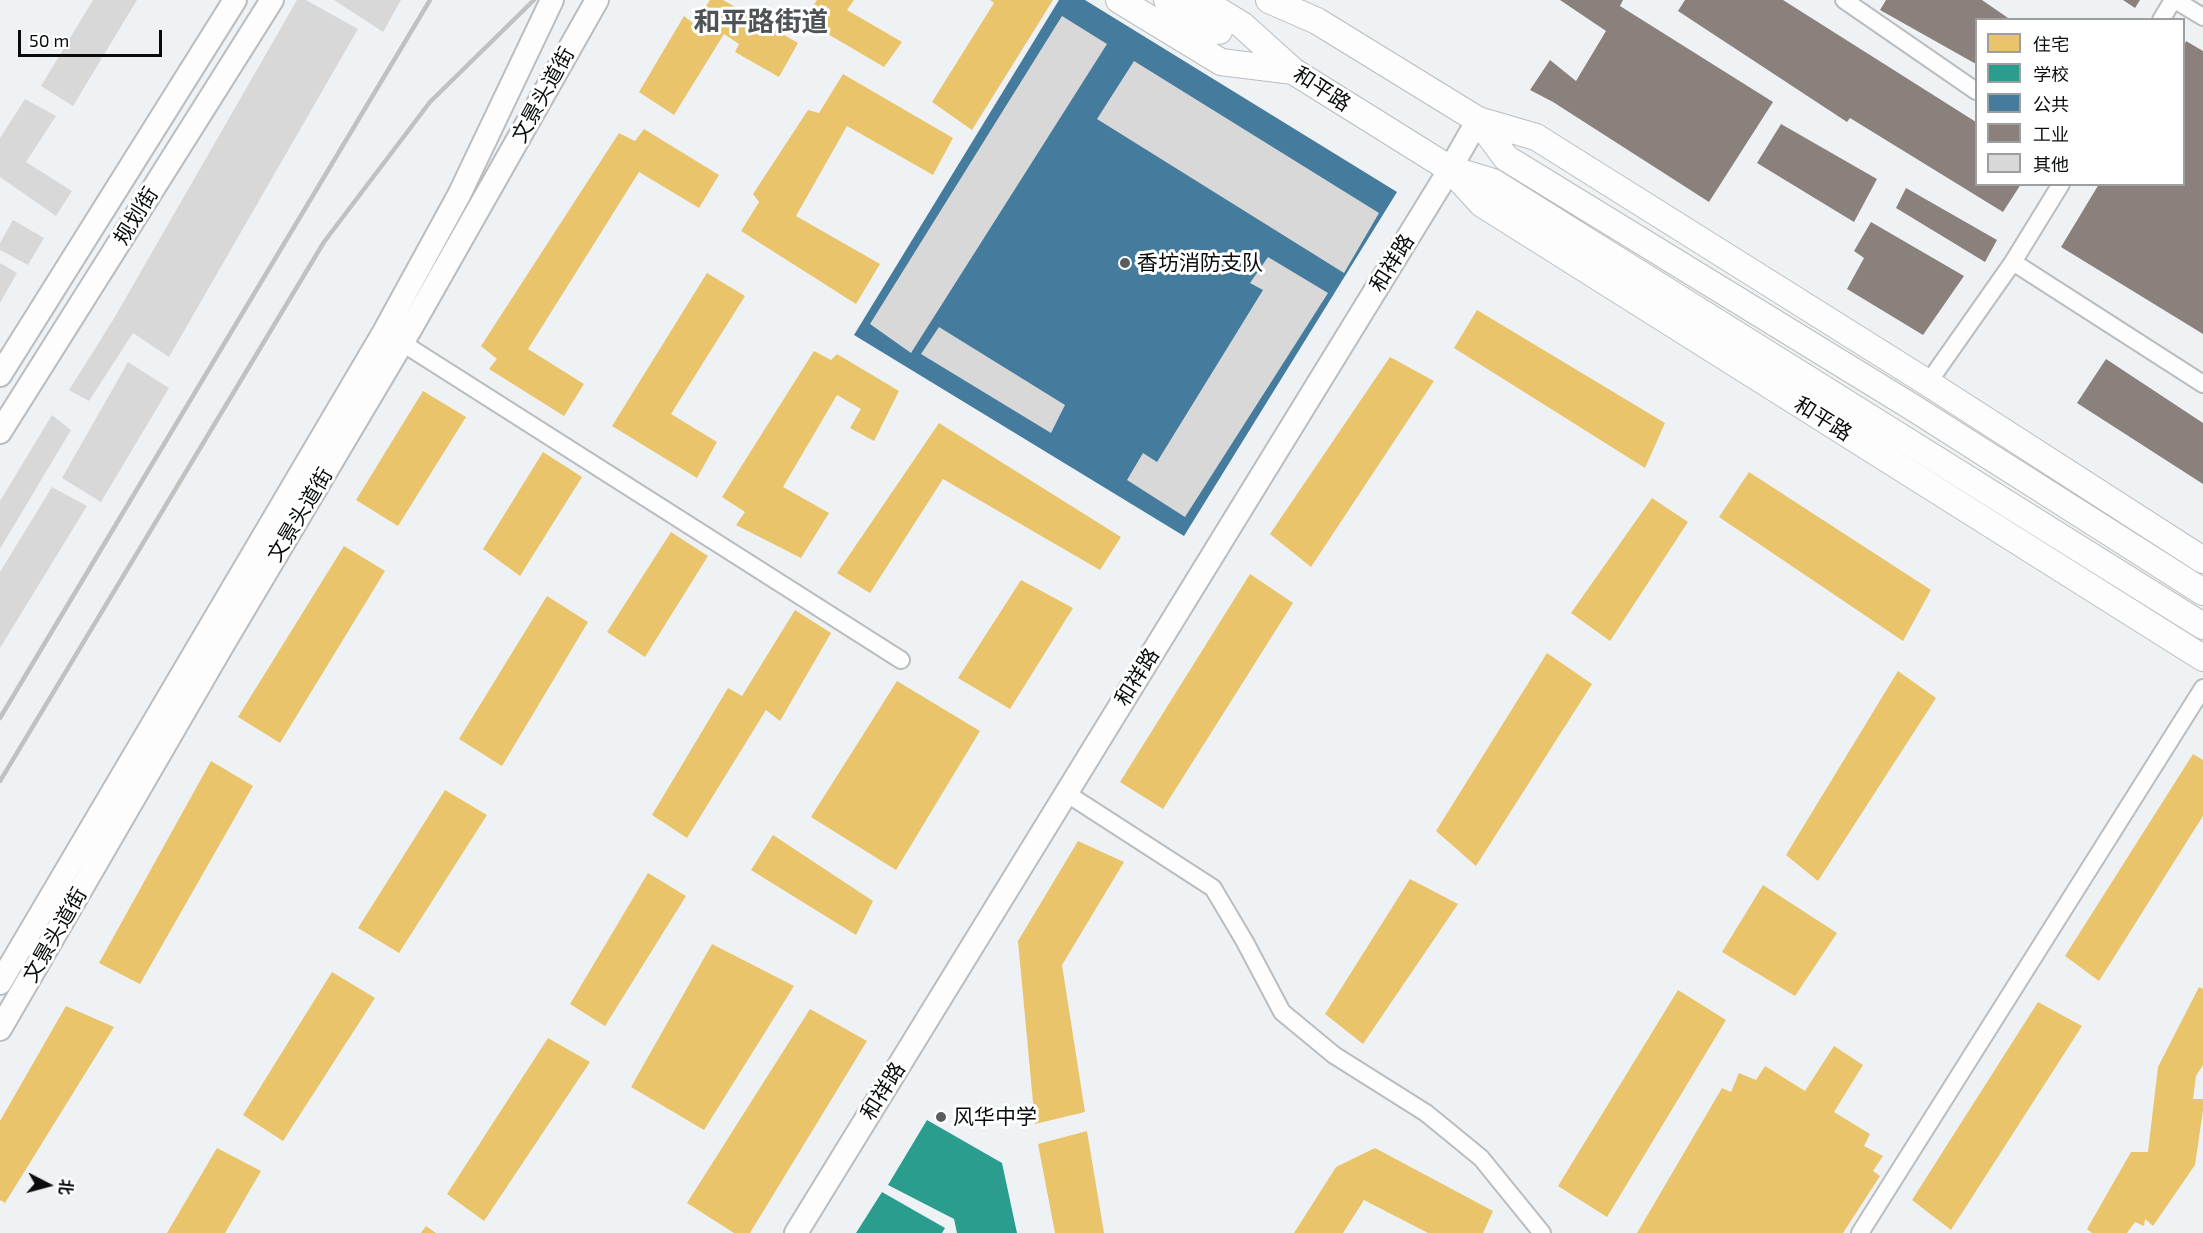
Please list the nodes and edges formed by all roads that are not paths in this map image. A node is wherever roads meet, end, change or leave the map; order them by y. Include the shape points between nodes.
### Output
1 (235, 0) edge
2 (272, 0) edge
3 (552, 0) edge
4 (597, 0) edge
5 (1119, 0) edge
6 (1167, 0) edge
7 (1201, 0) edge
8 (1269, 0) edge
9 (1295, 0) edge
10 (1304, 0) edge
11 (1844, 0) edge
12 (2174, 0) edge
13 (2203, 17) edge
14 (2163, 18) edge
15 (1317, 21) junction
16 (1293, 71) junction
17 (1975, 90) edge
18 (1478, 120) junction
19 (1450, 169) junction
20 (2060, 186) edge
21 (2013, 262) junction
22 (393, 337) junction
23 (0, 375) edge
24 (1928, 383) junction
25 (2203, 384) edge
26 (0, 432) edge
27 (2203, 560) edge
28 (2199, 588) edge
29 (2172, 607) junction
30 (2203, 626) edge
31 (2203, 649) edge
32 (2203, 658) edge
33 (901, 660) dead end
34 (2203, 687) edge
35 (1066, 793) junction
36 (0, 983) edge
37 (0, 1029) edge
38 (796, 1233) edge
39 (1542, 1233) edge
40 (1860, 1233) edge

1 - 23 main road, 规划街
2 - 26 main road, 规划街
3 - 22 main road, 文景头道街
4 - 22 main road, 文景头道街
5 - 16 main road via 1221,62
6 - 16 main road
7 - 16 main road, 和平路 via 1242,24
8 - 15 main road
9 - 15 main road
10 - 15 main road
11 - 17 street
12 - 13 street
12 - 14 street
15 - 18 main road
16 - 19 main road, 和平路
18 - 19 main road, 和祥路
18 - 24 main road via 1536,137
18 - 28 main road via 1506,158 1902,400
19 - 29 main road, 和平路 via 1493,182
19 - 32 main road, 和平路 via 1482,204
19 - 35 main road, 和祥路
20 - 21 street
21 - 24 street
21 - 25 street
22 - 33 street
22 - 36 main road, 文景头道街
22 - 37 main road, 文景头道街 via 221,648
24 - 27 main road
29 - 30 main road, 和平路
29 - 31 main road
34 - 40 street
35 - 38 main road, 和祥路
35 - 39 street via 1213,888 1282,1012 1334,1055 1426,1113 1480,1158

